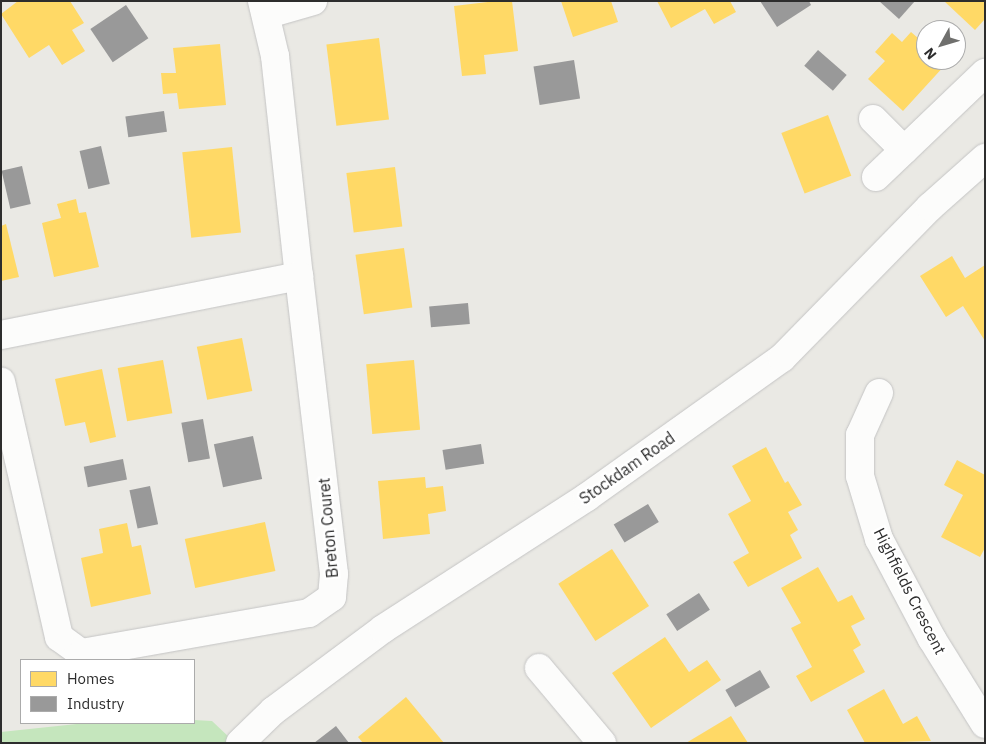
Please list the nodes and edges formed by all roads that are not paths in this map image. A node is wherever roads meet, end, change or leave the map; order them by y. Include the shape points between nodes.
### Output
1 (313, 1) edge
2 (265, 8) edge
3 (985, 73) edge
4 (873, 119) dead end
5 (904, 150) junction
6 (985, 158) edge
7 (876, 177) dead end
8 (299, 276) junction
9 (1, 335) edge
10 (1, 382) edge
11 (879, 393) dead end
12 (539, 668) dead end
13 (985, 724) edge
14 (240, 743) edge
15 (602, 743) edge

1 - 2 street
2 - 8 street via 275,56
3 - 5 street
4 - 5 street
5 - 7 street
6 - 14 street, Stockdam Road via 930,208 782,358 587,497 383,629 273,711
8 - 9 street
8 - 10 street, Breton Couret via 334,574 332,597 309,613 81,653 58,637
11 - 13 street, Highfields Crescent via 860,435 860,476 879,539 932,639
12 - 15 street

